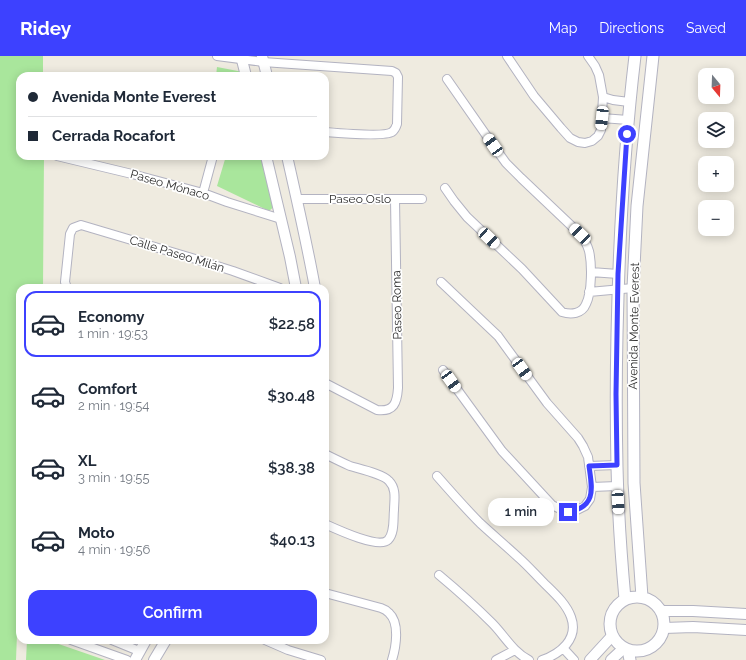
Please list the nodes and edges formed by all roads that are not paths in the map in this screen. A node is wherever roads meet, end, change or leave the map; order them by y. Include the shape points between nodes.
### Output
1 (216, 56) edge
2 (506, 56) edge
3 (588, 56) edge
4 (635, 56) edge
5 (653, 56) edge
6 (242, 58) edge
7 (263, 59) edge
8 (245, 72) edge
9 (266, 72) edge
10 (447, 80) dead end
11 (603, 97) junction
12 (629, 102) junction
13 (602, 118) junction
14 (628, 120) junction
15 (329, 132) edge
16 (77, 160) edge
17 (212, 160) edge
18 (267, 160) edge
19 (288, 160) edge
20 (445, 188) dead end
21 (203, 193) junction
22 (297, 199) junction
23 (395, 199) junction
24 (422, 199) dead end
25 (622, 204) junction
26 (637, 206) junction
27 (282, 219) junction
28 (591, 272) junction
29 (618, 274) junction
30 (441, 282) dead end
31 (66, 284) edge
32 (269, 284) edge
33 (295, 284) edge
34 (314, 284) edge
35 (633, 288) junction
36 (618, 289) junction
37 (589, 292) junction
38 (443, 370) dead end
39 (329, 385) edge
40 (616, 394) junction
41 (633, 395) junction
42 (329, 456) edge
43 (617, 465) junction
44 (589, 466) junction
45 (437, 476) dead end
46 (617, 486) junction
47 (592, 487) junction
48 (329, 526) edge
49 (439, 574) dead end
50 (329, 594) edge
51 (642, 597) junction
52 (625, 599) junction
53 (660, 611) junction
54 (746, 614) edge
55 (664, 628) junction
56 (746, 630) edge
57 (612, 636) junction
58 (81, 644) edge
59 (118, 644) edge
60 (144, 644) edge
61 (164, 644) edge
62 (274, 644) edge
63 (515, 650) junction
64 (560, 651) junction
65 (627, 652) edge
66 (648, 654) edge
67 (137, 656) edge
68 (547, 659) edge
69 (127, 660) edge
70 (155, 660) edge
71 (321, 660) edge
72 (392, 660) edge
73 (496, 660) edge
74 (529, 660) edge
75 (574, 660) edge
76 (590, 660) edge
77 (612, 660) edge

1 - 6 street
2 - 13 street via 534,96 570,138 585,143 592,141 601,130
3 - 11 street via 599,75
4 - 12 main road, Avenida Monte Everest
5 - 26 main road, Avenida Monte Everest
6 - 7 street
6 - 8 street
7 - 9 street
7 - 15 street via 396,73 397,124 393,132 383,135
10 - 28 street via 506,162 580,234 588,249
11 - 12 street
11 - 13 street
12 - 14 main road, Avenida Monte Everest
13 - 14 street
14 - 25 main road, Avenida Monte Everest
16 - 21 street, Paseo Mónaco
17 - 21 street
18 - 27 street
19 - 22 street
20 - 37 street via 467,217 522,269 562,312 574,314 581,311 586,305
21 - 27 street, Paseo Mónaco
22 - 23 street, Paseo Oslo
22 - 34 street
23 - 24 street, Paseo Oslo
23 - 39 street, Paseo Roma via 398,388 395,405 377,410
25 - 26 main road
25 - 29 main road, Avenida Monte Everest
26 - 35 main road, Avenida Monte Everest
27 - 33 street
28 - 29 street
28 - 37 street
29 - 36 main road, Avenida Monte Everest
30 - 44 street via 498,336 547,404 578,438 588,457
31 - 32 street, Calle Paseo Milán via 70,234 73,228 81,225
35 - 36 street
35 - 41 main road, Avenida Monte Everest
36 - 37 street
36 - 40 main road, Avenida Monte Everest
38 - 47 street via 502,451 552,505 568,512 577,510 585,506 590,499
40 - 41 main road
40 - 43 main road, Avenida Monte Everest
41 - 51 main road, Avenida Monte Everest via 634,482
42 - 48 street via 384,477 393,487 394,494 393,529 391,536 384,542 379,543 343,533
43 - 44 street
43 - 46 main road, Avenida Monte Everest
44 - 47 street
45 - 64 street via 481,524 520,558 566,608 572,618 573,629
46 - 47 street
46 - 52 main road, Avenida Monte Everest
49 - 63 street via 484,615
50 - 72 street via 389,612 395,622 396,633
51 - 52 main road
51 - 53 main road via 653,602
52 - 57 main road via 616,606 611,615
53 - 54 street
53 - 55 main road via 664,619
55 - 56 street
55 - 66 main road
57 - 65 main road
57 - 76 street
58 - 69 street
59 - 67 street
60 - 67 street
61 - 70 street
62 - 71 street
63 - 73 street
63 - 74 street
64 - 68 street
64 - 75 street
65 - 66 main road via 638,651
65 - 77 street
67 - 70 street

